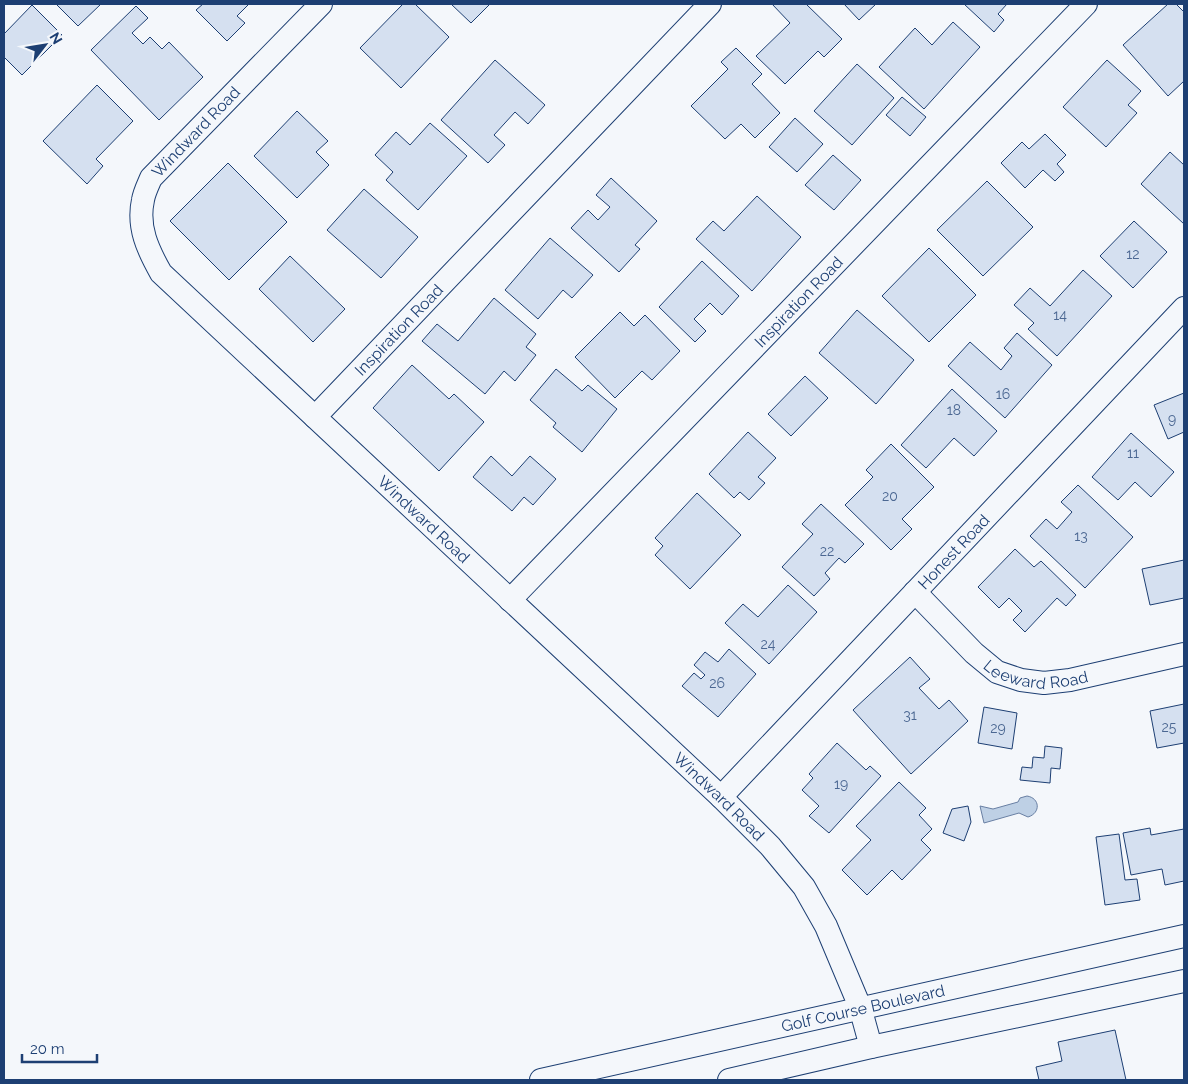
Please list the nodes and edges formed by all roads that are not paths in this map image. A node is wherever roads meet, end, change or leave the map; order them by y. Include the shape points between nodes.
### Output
1 (321, 4) edge
2 (710, 4) edge
3 (1086, 4) edge
4 (1184, 308) edge
5 (315, 417) junction
6 (915, 592) junction
7 (510, 600) junction
8 (1184, 654) edge
9 (721, 797) junction
10 (1184, 936) edge
11 (1184, 981) edge
12 (860, 1008) junction
13 (871, 1047) junction
14 (541, 1080) edge
15 (730, 1080) edge

1 - 5 street, Windward Road via 151,178 142,201 142,227 148,251 161,273
2 - 5 street, Inspiration Road
3 - 7 street, Inspiration Road
4 - 6 street, Honest Road
5 - 7 street, Windward Road
6 - 8 street, Leeward Road via 974,654 997,672 1021,680 1044,683 1070,680
6 - 9 street, Honest Road
7 - 9 street, Windward Road
9 - 12 street, Windward Road via 770,846 804,887 826,926
10 - 12 street, Golf Course Boulevard
11 - 13 street
12 - 13 street, Windward Road
12 - 14 street, Golf Course Boulevard
13 - 15 street

